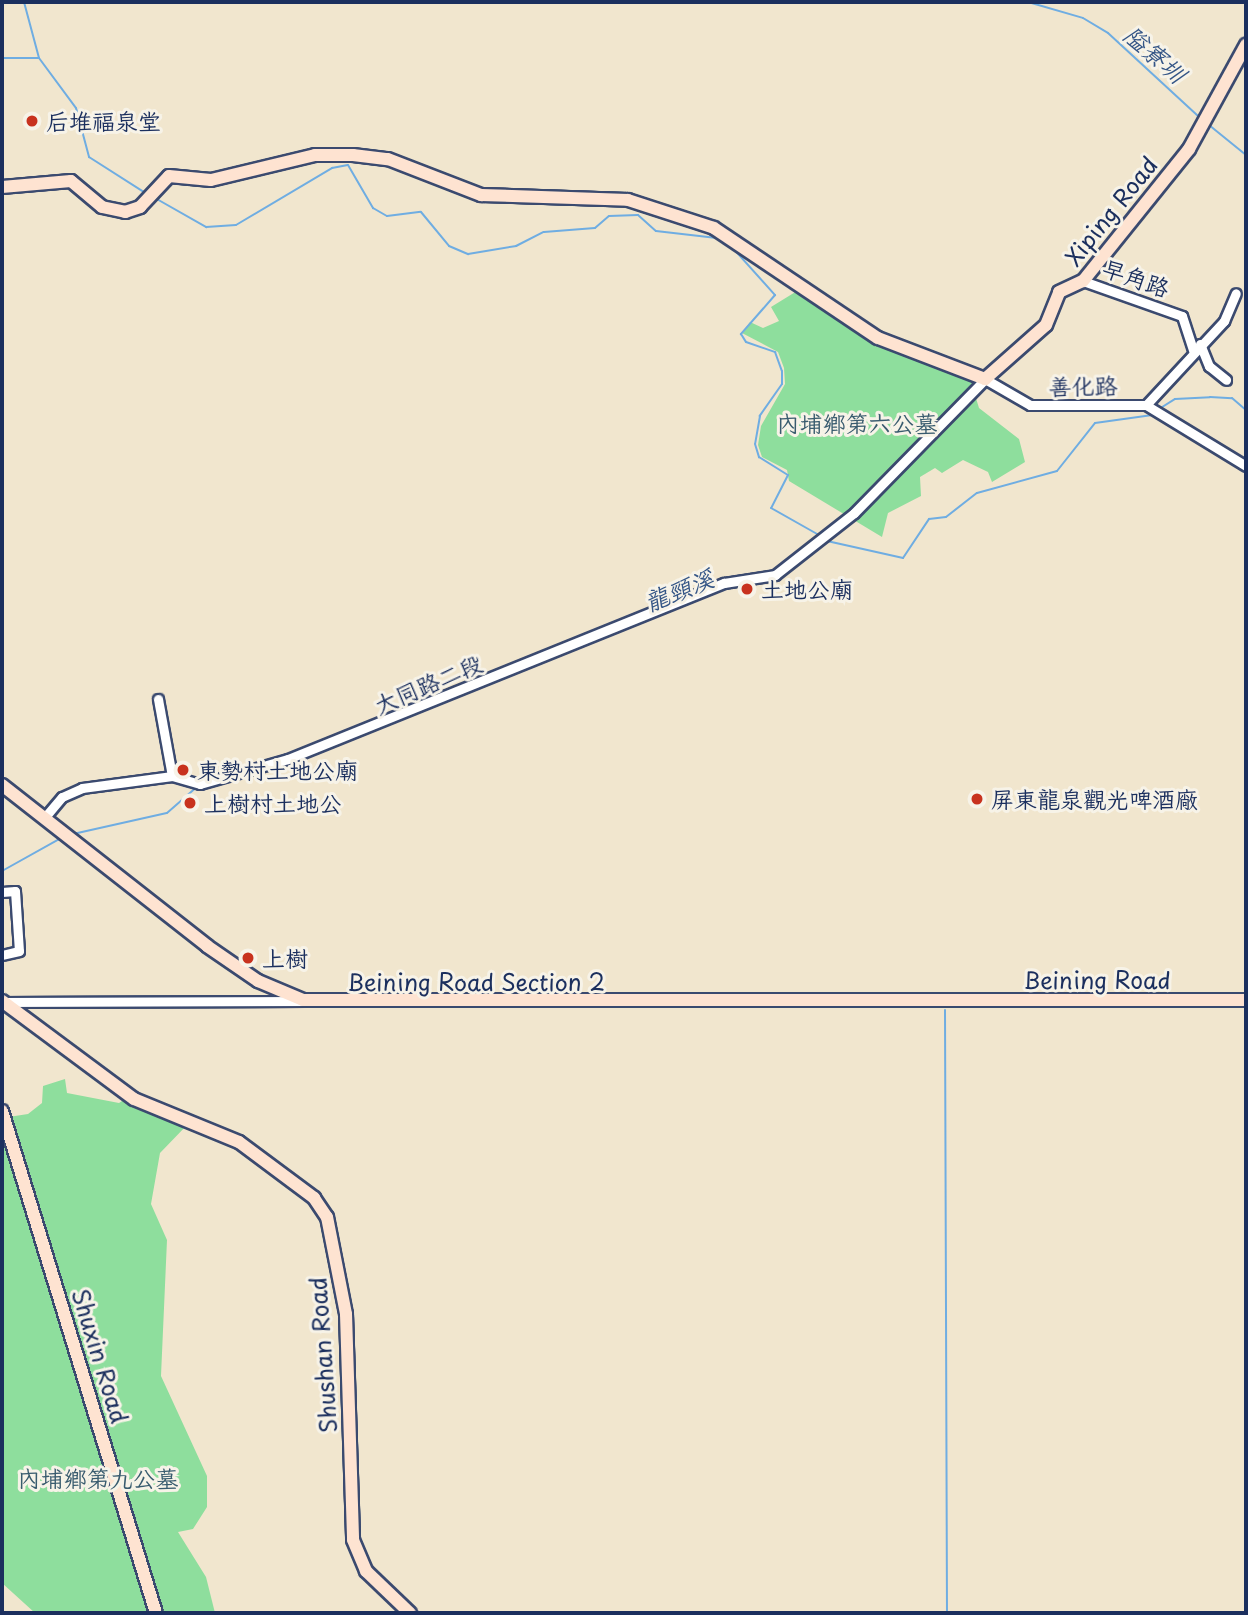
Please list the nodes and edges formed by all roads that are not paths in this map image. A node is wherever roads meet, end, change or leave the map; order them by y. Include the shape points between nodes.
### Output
1 (1246, 45) edge
2 (2, 187) edge
3 (1083, 281) junction
4 (1236, 293) dead end
5 (1197, 347) junction
6 (985, 379) junction
7 (1226, 380) dead end
8 (1152, 411) junction
9 (1246, 466) edge
10 (158, 699) dead end
11 (172, 776) junction
12 (2, 785) edge
13 (45, 817) junction
14 (2, 892) edge
15 (2, 955) edge
16 (303, 1000) junction
17 (1246, 1000) edge
18 (3, 1002) edge
19 (947, 1002) joint
20 (2, 1111) edge
21 (156, 1613) edge
22 (410, 1613) edge

1 - 3 street, Xiping Road via 1203,127
2 - 6 street via 71,181 102,207 125,212 140,207 169,176 211,180 315,155 352,155 388,159 481,195 628,200 694,219 878,338
3 - 5 street, 早角路 via 1182,316
3 - 6 street, Xiping Road via 1059,292 1046,325
4 - 5 street, 善化路 via 1224,321
5 - 7 street, 早角路 via 1209,366
5 - 8 street, 善化路
6 - 8 street, 善化路 via 1030,405
6 - 11 street, 大同路二段 via 822,538 775,575 714,587 385,725 241,775 200,784
8 - 9 street via 1230,450
10 - 11 street
11 - 13 street, 大同路二段 via 82,788 62,797
12 - 13 street
13 - 16 street via 207,946 258,981
14 - 15 street via 15,891 19,951
16 - 18 street, Beining Road Section 2
16 - 19 street, Beining Road Section 2
17 - 19 street, Beining Road
18 - 22 street, Shushan Road via 134,1100 239,1142 314,1198 327,1217 345,1314 353,1540 366,1571
20 - 21 street, Shuxin Road

